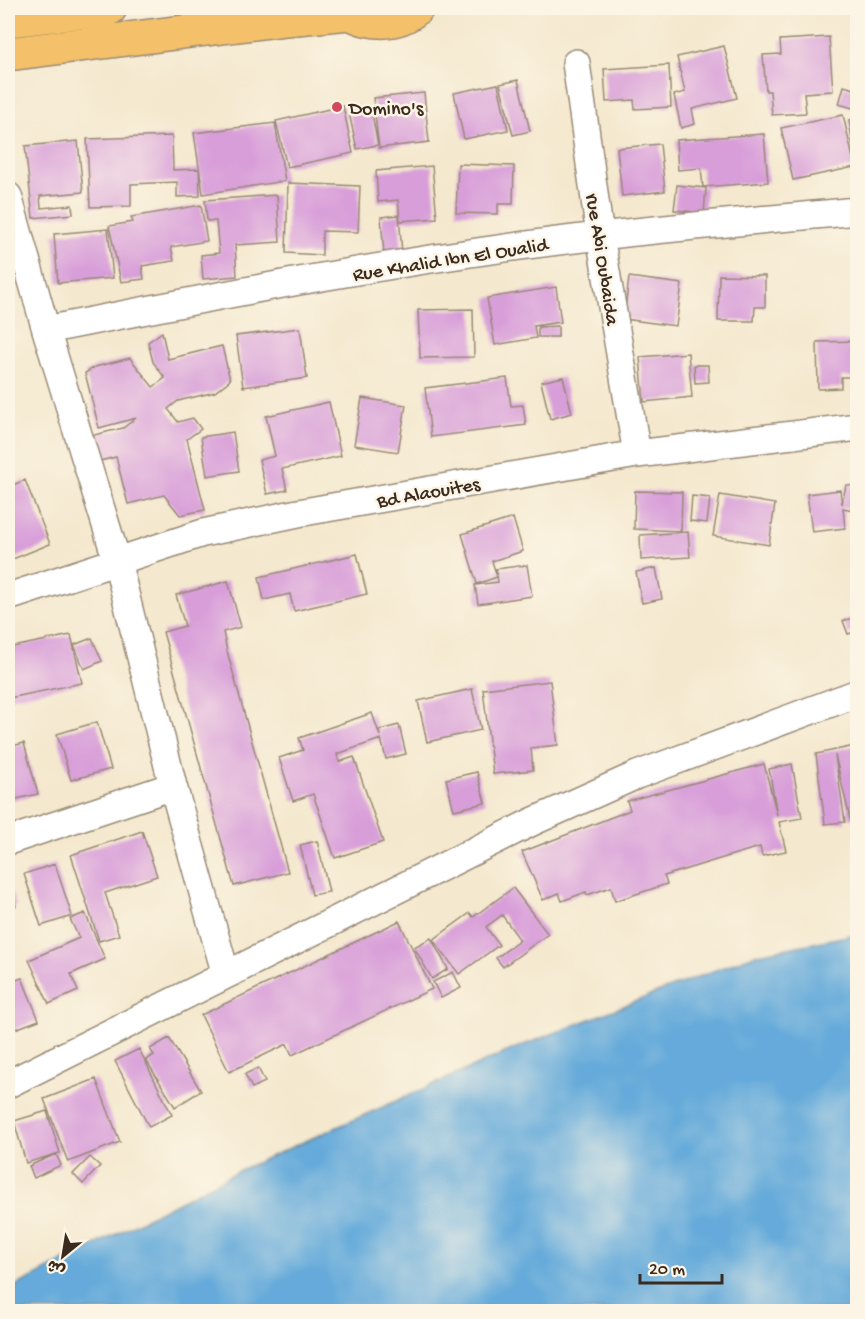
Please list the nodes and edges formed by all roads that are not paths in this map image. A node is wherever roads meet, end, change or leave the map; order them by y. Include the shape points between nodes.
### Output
1 (110, 8) edge
2 (417, 8) edge
3 (346, 10) edge
4 (8, 21) edge
5 (8, 54) edge
6 (576, 63) dead end
7 (8, 196) edge
8 (858, 211) edge
9 (600, 236) junction
10 (46, 330) junction
11 (858, 427) edge
12 (637, 454) junction
13 (117, 561) junction
14 (8, 597) edge
15 (858, 693) edge
16 (173, 786) junction
17 (8, 841) edge
18 (226, 975) junction
19 (8, 1084) edge

1 - 4 main road
2 - 3 main road via 403,17 378,22 364,20
3 - 5 main road
6 - 9 street, rue Abi Oubaida
7 - 10 street
8 - 9 street, Rue Khalid Ibn El Oualid
9 - 10 street, Rue Khalid Ibn El Oualid via 380,267
9 - 12 street, rue Abi Oubaida
10 - 13 street
11 - 12 street, Bd Alaouites
12 - 13 street, Bd Alaouites via 298,513 214,531
13 - 14 street, Bd Alaouites
13 - 16 street
15 - 18 street via 647,771 564,808
16 - 17 street
16 - 18 street
18 - 19 street

